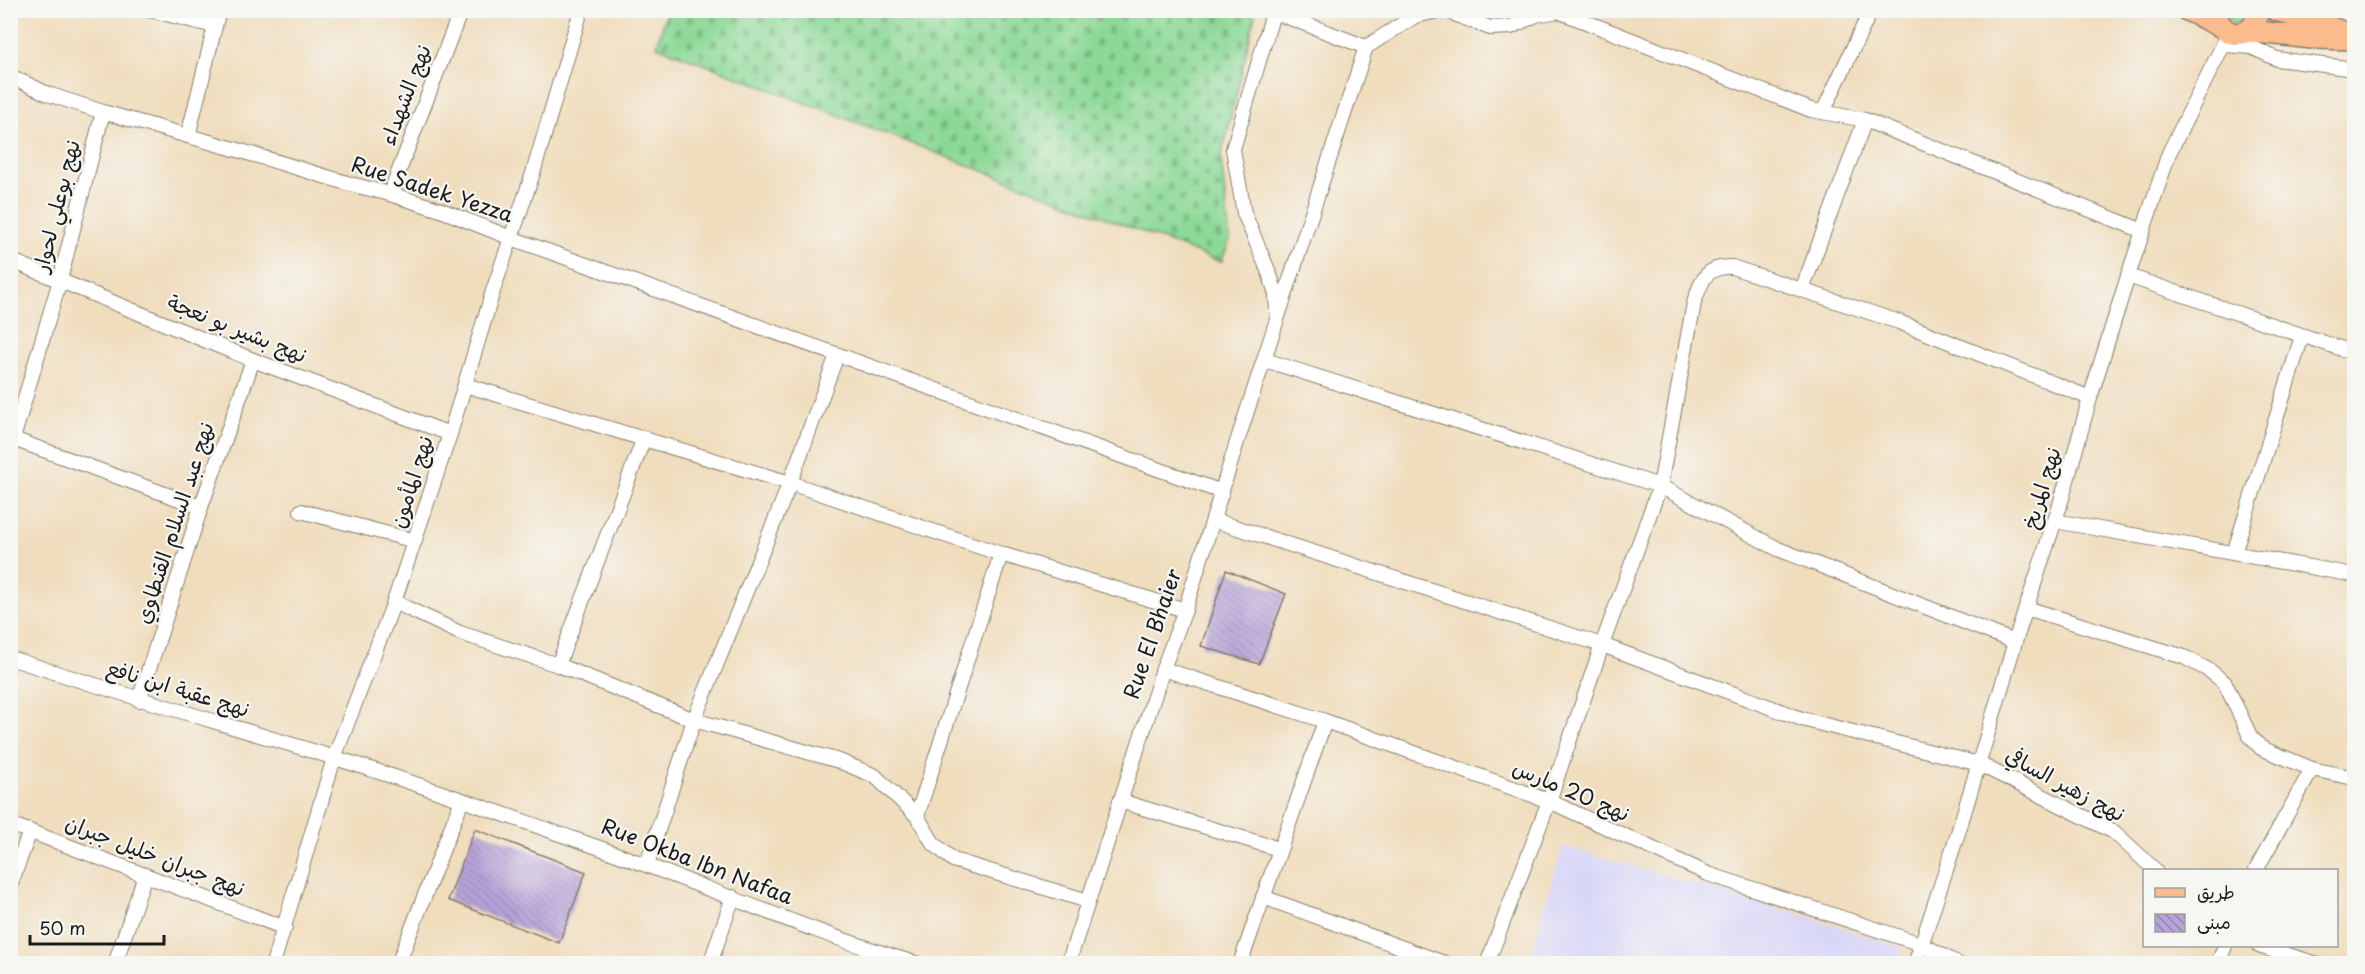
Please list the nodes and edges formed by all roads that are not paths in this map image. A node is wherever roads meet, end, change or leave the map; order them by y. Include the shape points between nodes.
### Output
1 (150, 10) edge
2 (219, 10) edge
3 (461, 10) edge
4 (581, 10) edge
5 (1871, 10) edge
6 (2187, 10) edge
7 (2257, 10) edge
8 (2276, 10) edge
9 (1272, 11) edge
10 (214, 26) junction
11 (2228, 29) edge
12 (2355, 38) edge
13 (1366, 47) junction
14 (2355, 69) edge
15 (10, 76) edge
16 (103, 112) junction
17 (1823, 112) junction
18 (1866, 120) junction
19 (188, 136) junction
20 (390, 194) junction
21 (2143, 231) junction
22 (511, 238) junction
23 (10, 260) edge
24 (2128, 276) junction
25 (60, 280) junction
26 (1802, 290) junction
27 (1278, 319) junction
28 (2302, 336) junction
29 (2355, 352) edge
30 (837, 355) junction
31 (253, 360) junction
32 (1264, 360) junction
33 (465, 385) junction
34 (2090, 398) junction
35 (450, 434) junction
36 (644, 438) junction
37 (12, 444) edge
38 (790, 483) junction
39 (1660, 486) junction
40 (1222, 492) junction
41 (201, 507) junction
42 (301, 511) dead end
43 (1213, 520) junction
44 (2055, 521) junction
45 (415, 541) junction
46 (2234, 553) junction
47 (1001, 554) junction
48 (2355, 575) edge
49 (394, 602) junction
50 (2026, 608) junction
51 (1185, 610) junction
52 (2015, 642) junction
53 (1602, 645) junction
54 (10, 658) edge
55 (558, 665) junction
56 (1163, 669) junction
57 (139, 700) junction
58 (694, 720) junction
59 (1325, 721) junction
60 (334, 758) junction
61 (1979, 764) junction
62 (2312, 769) junction
63 (2355, 778) edge
64 (462, 800) junction
65 (1120, 801) junction
66 (1549, 801) junction
67 (917, 816) junction
68 (10, 824) edge
69 (30, 831) junction
70 (1279, 849) junction
71 (647, 864) junction
72 (2154, 869) edge
73 (2257, 869) edge
74 (146, 875) junction
75 (10, 886) edge
76 (733, 897) junction
77 (1263, 897) junction
78 (1088, 901) junction
79 (285, 928) junction
80 (1921, 944) junction
81 (2224, 947) edge
82 (2265, 947) edge
83 (115, 963) edge
84 (273, 963) edge
85 (398, 963) edge
86 (710, 963) edge
87 (918, 963) edge
88 (1068, 963) edge
89 (1240, 963) edge
90 (1447, 963) edge
91 (1487, 963) edge
92 (1915, 963) edge
93 (1958, 963) edge
94 (2218, 963) edge
95 (2316, 963) edge

1 - 10 street
2 - 10 street
3 - 20 street, نهج الشهداء
4 - 22 street, نهج المأمون
5 - 17 street
6 - 11 main road
7 - 11 main road via 2256,22
8 - 12 main road
9 - 13 street
9 - 27 street via 1233,149 1244,213 1270,275
10 - 19 street
11 - 12 main road via 2312,38
11 - 14 street via 2251,47 2277,59
11 - 21 street, نهج المريخ via 2169,153
13 - 17 street via 1415,16 1433,12 1447,11 1490,28 1511,27 1536,15 1558,11
13 - 27 street, Rue El Bhaier
15 - 16 street, Rue Sadek Yezza via 48,94
16 - 19 street, Rue Sadek Yezza
16 - 25 street, نهج بوعلي لحوار
17 - 18 street
18 - 21 street
18 - 26 street
19 - 20 street, Rue Sadek Yezza
20 - 22 street, Rue Sadek Yezza
21 - 24 street, نهج المريخ
22 - 30 street, Rue Sadek Yezza
22 - 33 street, نهج المأمون
23 - 25 street, نهج بشير بو نعجة
24 - 28 street
24 - 34 street, نهج المريخ
25 - 31 street, نهج بشير بو نعجة
25 - 37 street, نهج بوعلي لحوار
26 - 34 street via 1899,322
26 - 39 street via 1732,267 1710,271 1703,279 1694,303
27 - 32 street, Rue El Bhaier
28 - 29 street
28 - 46 street
30 - 38 street
30 - 40 street, Rue Sadek Yezza
31 - 35 street, نهج بشير بو نعجة
31 - 41 street, نهج عبد السلام القنطاوي
32 - 39 street
32 - 40 street, Rue El Bhaier
33 - 35 street, نهج المأمون
33 - 36 street
34 - 44 street, نهج المريخ
35 - 45 street, نهج المأمون
36 - 38 street
36 - 55 street
37 - 41 street
38 - 47 street
38 - 58 street
39 - 52 street via 1778,549
39 - 53 street
40 - 43 street, Rue El Bhaier
41 - 57 street, نهج عبد السلام القنطاوي
42 - 45 street
43 - 51 street, Rue El Bhaier
43 - 53 street, نهج زهير السافي
44 - 46 street
44 - 50 street, نهج المريخ
45 - 49 street, نهج المأمون
46 - 48 street
47 - 51 street
47 - 67 street
49 - 55 street via 460,633
49 - 60 street, نهج المأمون
50 - 52 street, نهج المريخ
50 - 62 street via 2184,657 2210,671 2225,683 2250,736 2261,748
51 - 56 street, Rue El Bhaier
52 - 61 street, نهج المريخ
53 - 61 street, نهج زهير السافي via 1802,719
53 - 66 street
54 - 57 street, نهج عقبة ابن نافع
55 - 58 street
56 - 59 street, نهج 20 مارس
56 - 65 street, Rue El Bhaier
57 - 60 street, نهج عقبة ابن نافع
58 - 67 street via 839,761 875,776
58 - 71 street
59 - 66 street, نهج 20 مارس
59 - 70 street
60 - 64 street, Rue Okba Ibn Nafaa
60 - 79 street, نهج المأمون
61 - 72 street, نهج زهير السافي via 2114,832
61 - 80 street, نهج المريخ
62 - 63 street
62 - 73 street
64 - 71 street, Rue Okba Ibn Nafaa
64 - 85 street
65 - 70 street
65 - 78 street, Rue El Bhaier
66 - 80 street, نهج 20 مارس via 1707,873
66 - 91 street
67 - 78 street via 933,843 953,860
68 - 69 street, نهج جبران خليل جبران
69 - 74 street, نهج جبران خليل جبران
69 - 75 street
70 - 77 street
71 - 76 street, Rue Okba Ibn Nafaa
74 - 79 street, نهج جبران خليل جبران
74 - 83 street
76 - 86 street
76 - 87 street, Rue Okba Ibn Nafaa via 866,949
77 - 89 street
77 - 90 street
78 - 88 street, Rue El Bhaier
79 - 84 street, نهج المأمون
80 - 92 street, نهج المريخ
80 - 93 street, نهج 20 مارس
81 - 94 street
82 - 95 street

